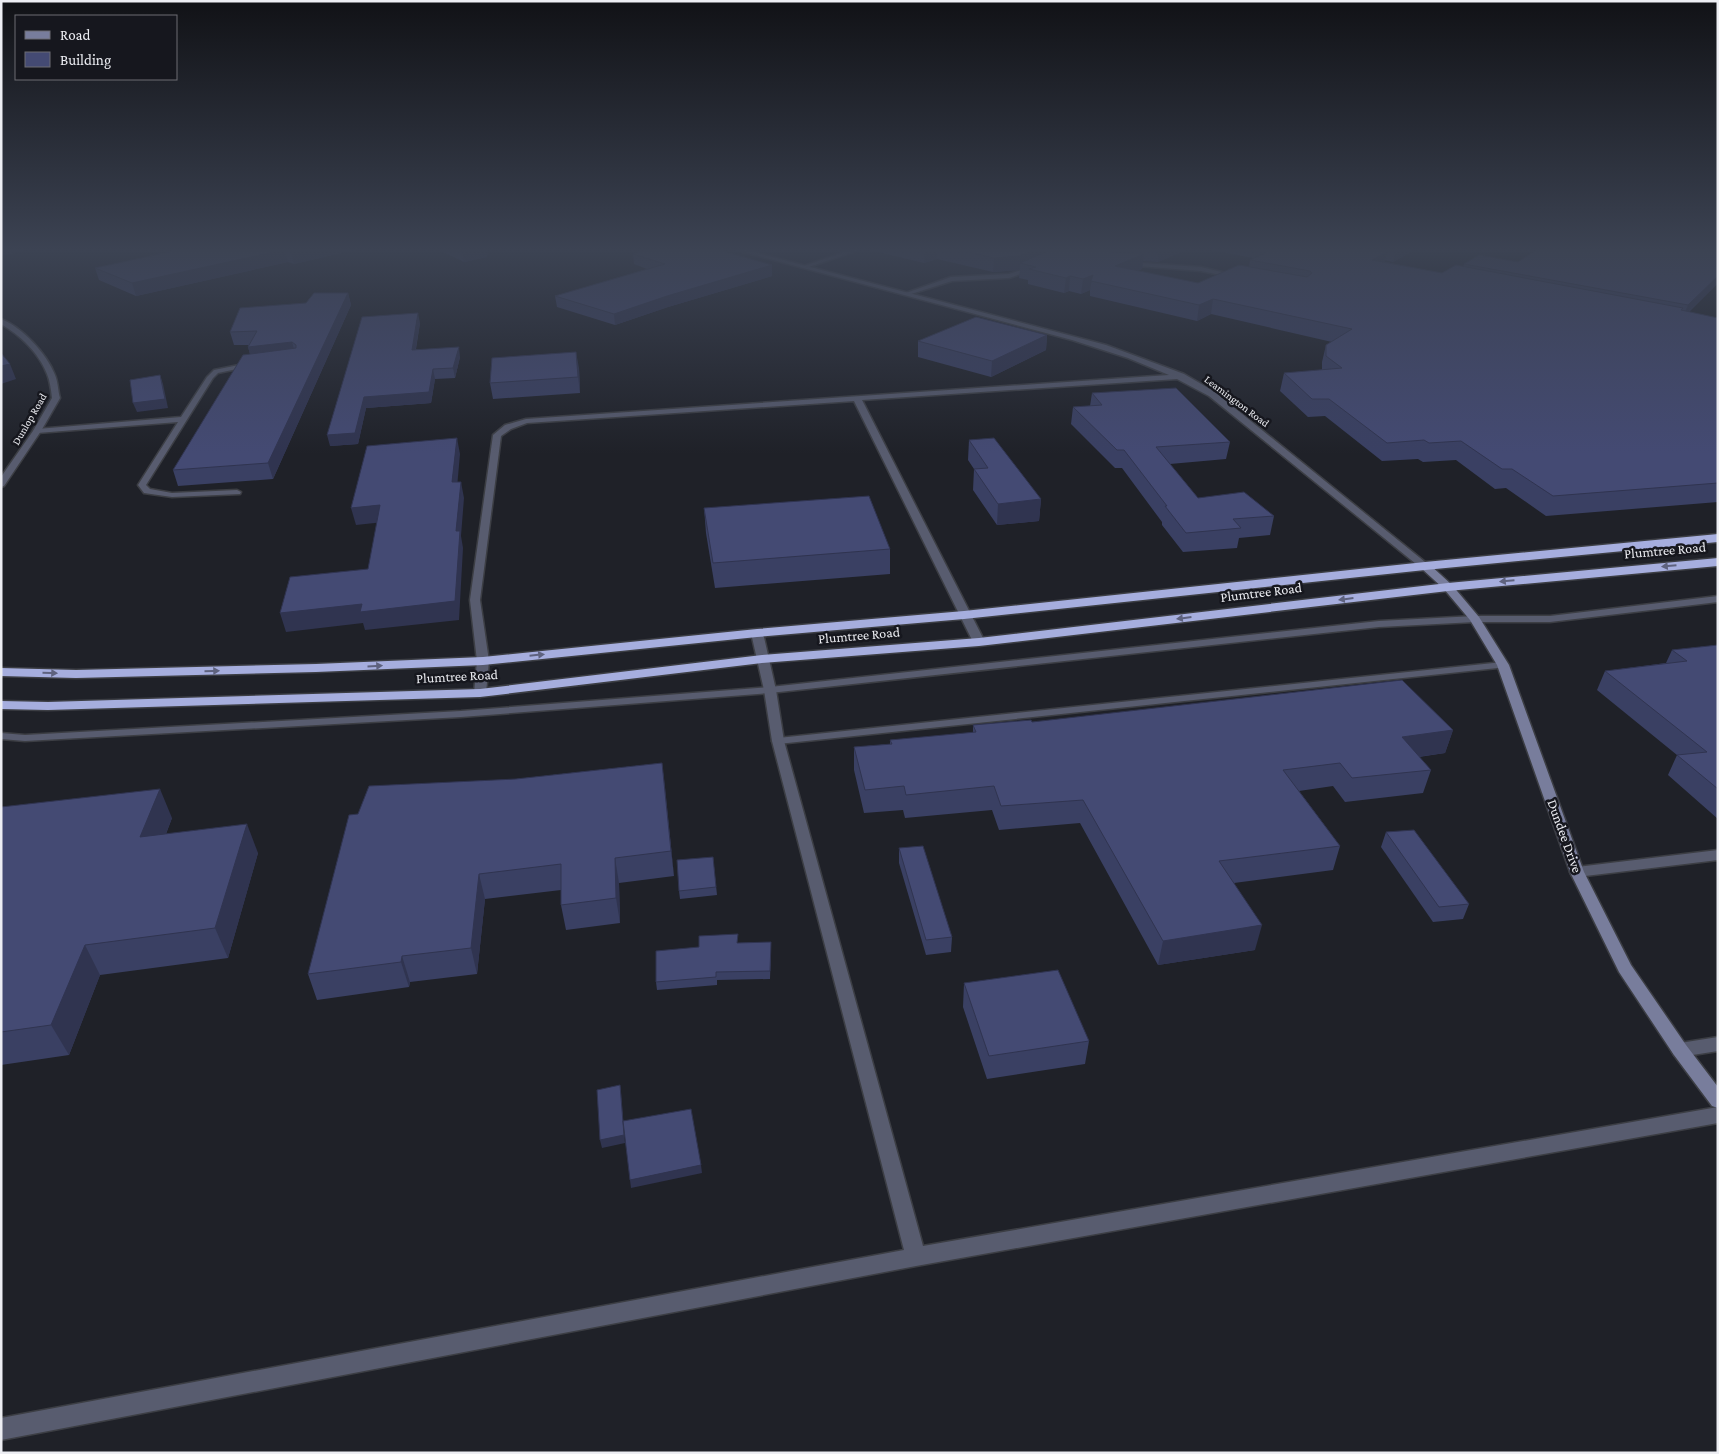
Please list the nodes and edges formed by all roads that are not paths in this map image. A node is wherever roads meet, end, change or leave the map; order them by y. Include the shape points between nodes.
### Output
1 (995, 318) edge
2 (1, 321) edge
3 (256, 364) edge
4 (1181, 376) junction
5 (858, 400) junction
6 (182, 419) junction
7 (37, 431) junction
8 (1, 484) edge
9 (237, 492) dead end
10 (1718, 538) edge
11 (1718, 562) edge
12 (1425, 566) junction
13 (1448, 587) junction
14 (1718, 599) edge
15 (964, 615) junction
16 (1475, 620) junction
17 (757, 633) junction
18 (979, 642) junction
19 (762, 659) junction
20 (483, 661) junction
21 (1503, 665) junction
22 (1, 672) edge
23 (770, 690) junction
24 (480, 693) junction
25 (1, 705) edge
26 (1, 736) edge
27 (778, 741) junction
28 (1718, 855) edge
29 (1577, 872) junction
30 (1718, 1044) edge
31 (1680, 1050) junction
32 (1718, 1101) edge
33 (1718, 1115) edge
34 (916, 1257) junction
35 (1, 1429) edge

1 - 4 street, Leamington Road via 1093,344
2 - 7 street, Dunlop Road via 34,347 51,374 56,398
3 - 6 lane via 216,371
4 - 5 street
4 - 12 street, Leamington Road via 1212,394
5 - 15 street
5 - 20 street via 526,421 501,430 497,435 475,600
6 - 7 lane
6 - 9 lane via 142,486 147,491 172,495
7 - 8 street, Dunlop Road
10 - 12 highway, Plumtree Road
11 -> 13 highway, Plumtree Road
12 - 13 street, Dundee Drive
12 - 15 highway, Plumtree Road
13 - 16 street, Dundee Drive
13 -> 18 highway, Plumtree Road
14 - 16 lane via 1550,619
15 - 17 highway, Plumtree Road
15 - 18 street
16 - 21 street, Dundee Drive
16 - 23 lane via 1379,624
17 - 19 street
20 -> 17 highway, Plumtree Road
18 - 19 highway, Plumtree Road
19 - 23 street
19 - 24 highway, Plumtree Road
22 -> 20 highway, Plumtree Road via 76,674
20 - 24 street
21 - 27 lane
21 - 29 street, Dundee Drive
23 - 26 lane via 461,714 26,738
23 - 27 street
24 - 25 highway, Plumtree Road
27 - 34 street
28 - 29 street
29 - 31 street, Dundee Drive via 1625,968
30 - 31 street
31 - 32 street, Dundee Drive
33 - 34 street
34 - 35 street

